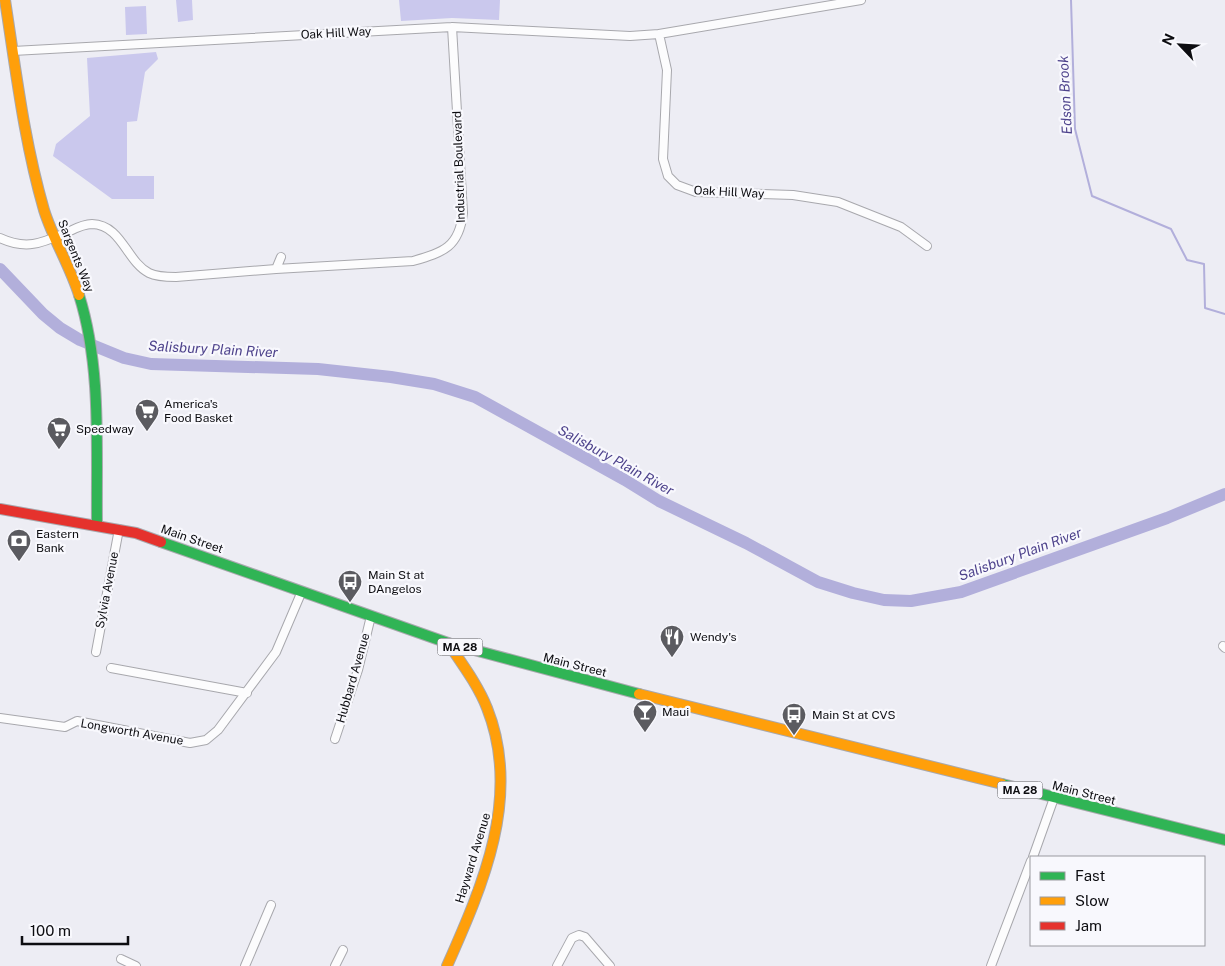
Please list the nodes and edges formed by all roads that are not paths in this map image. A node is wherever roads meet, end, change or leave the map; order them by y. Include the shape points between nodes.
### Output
1 (5, 0) edge
2 (861, 0) edge
3 (452, 27) junction
4 (659, 34) junction
5 (13, 51) junction
6 (56, 237) junction
7 (0, 238) edge
8 (927, 246) dead end
9 (280, 257) dead end
10 (276, 269) junction
11 (0, 509) edge
12 (97, 524) junction
13 (119, 529) junction
14 (302, 591) junction
15 (370, 616) junction
16 (448, 643) junction
17 (469, 650) junction
18 (96, 652) dead end
19 (111, 668) dead end
20 (466, 671) junction
21 (247, 693) junction
22 (0, 718) edge
23 (335, 739) dead end
24 (1054, 798) junction
25 (1225, 840) edge
26 (1033, 856) edge
27 (1030, 864) edge
28 (271, 905) dead end
29 (343, 950) dead end
30 (121, 959) dead end
31 (136, 966) edge
32 (245, 966) edge
33 (335, 966) edge
34 (447, 966) edge
35 (557, 966) edge
36 (610, 966) edge
37 (991, 966) edge

1 - 5 main road, Sargents Way
2 - 4 street, Oak Hill Way
3 - 4 street, Oak Hill Way via 630,36
3 - 5 street, Oak Hill Way
3 - 10 street, Industrial Boulevard via 463,213 460,232 451,244 433,255 413,260
4 - 8 street, Oak Hill Way via 667,70 663,158 668,176 677,185 696,192 827,199 901,227
5 - 6 main road, Sargents Way via 29,156 39,197
6 - 7 street, Industrial Boulevard via 38,245
6 - 10 street, Industrial Boulevard via 80,226 92,224 103,228 122,242 138,264 161,276
6 - 12 main road, Sargents Way via 72,273 88,324 94,364
9 - 10 street
11 - 12 main road, Main Street / MA 28
12 - 13 main road, Main Street / MA 28
13 - 14 main road, Main Street / MA 28
13 - 18 street, Sylvia Avenue
14 - 15 main road, Main Street / MA 28
14 - 21 street, Longworth Avenue via 276,652
15 - 16 main road, Main Street / MA 28
15 - 23 street, Hubbard Avenue via 358,670
16 - 17 main road, Main Street / MA 28
16 - 20 main road, Hayward Avenue
17 - 20 main road
17 - 24 main road, Main Street / MA 28
19 - 21 street
20 - 34 main road, Hayward Avenue via 487,708 497,737 502,804 487,865
21 - 22 street, Longworth Avenue via 212,736 198,743 77,721 65,727
24 - 25 main road, Main Street / MA 28
24 - 26 street
27 - 37 street
28 - 32 street
29 - 33 street
30 - 31 street
35 - 36 street via 572,938 579,935 585,937

